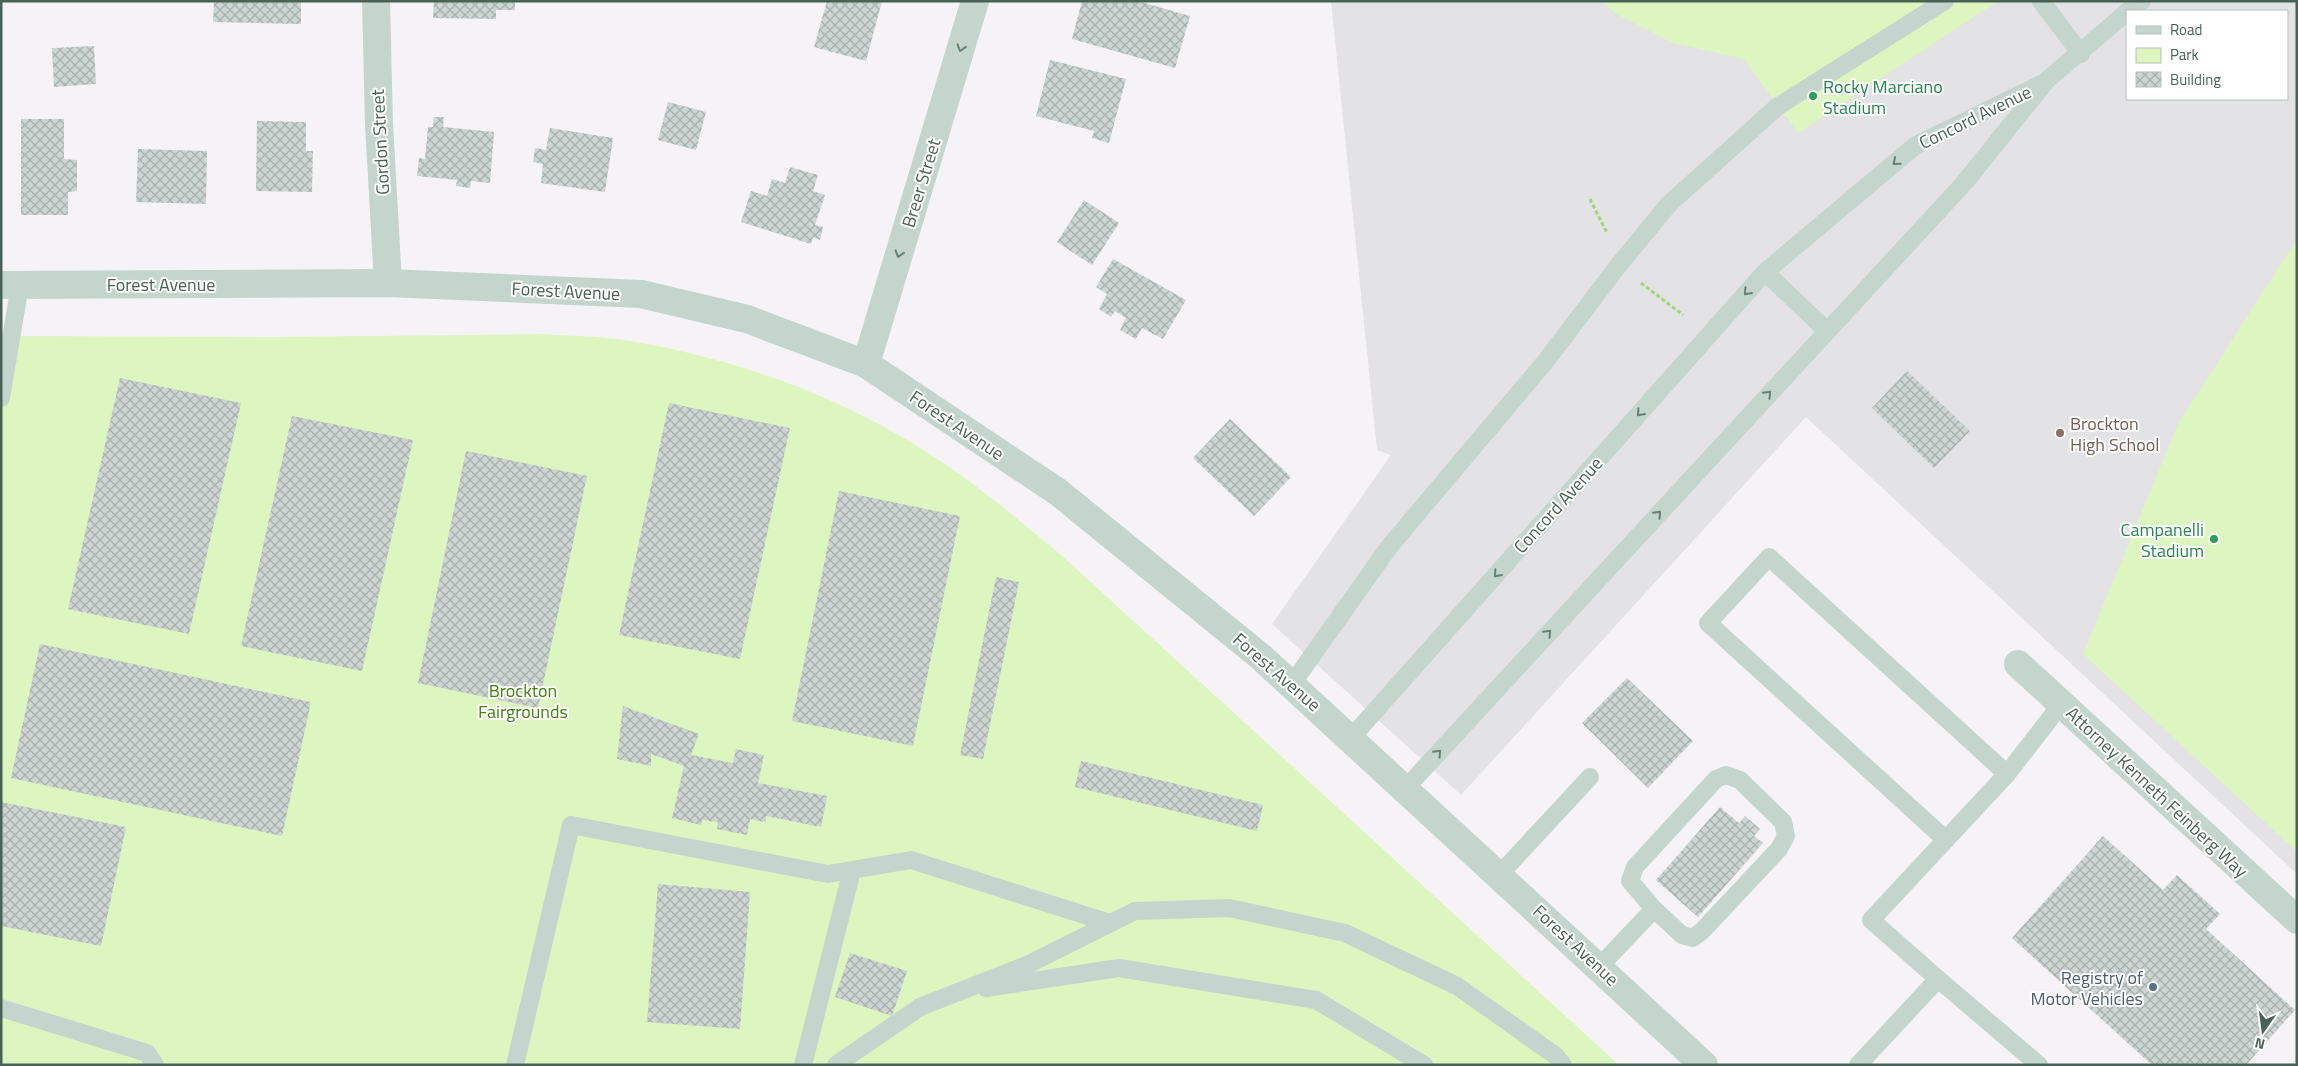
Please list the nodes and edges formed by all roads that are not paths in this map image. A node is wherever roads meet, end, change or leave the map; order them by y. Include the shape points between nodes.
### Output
1 (376, 1) edge
2 (975, 1) edge
3 (1945, 1) edge
4 (2041, 1) edge
5 (2142, 1) edge
6 (2131, 10) edge
7 (2126, 14) edge
8 (2081, 54) junction
9 (2046, 81) junction
10 (1765, 272) junction
11 (388, 283) junction
12 (11, 285) edge
13 (1827, 331) junction
14 (866, 364) junction
15 (1, 398) edge
16 (2018, 664) dead end
17 (1292, 684) junction
18 (2062, 703) junction
19 (1351, 738) junction
20 (2007, 774) junction
21 (1590, 777) dead end
22 (1405, 788) junction
23 (1946, 840) junction
24 (852, 870) junction
25 (1500, 875) junction
26 (1654, 909) junction
27 (2297, 920) edge
28 (1110, 923) junction
29 (1599, 967) junction
30 (1938, 979) junction
31 (954, 993) junction
32 (1, 1008) edge
33 (155, 1065) edge
34 (514, 1065) edge
35 (803, 1065) edge
36 (836, 1065) edge
37 (1424, 1065) edge
38 (1563, 1065) edge
39 (1704, 1065) edge
40 (1858, 1065) edge
41 (2039, 1065) edge

1 - 11 street, Gordon Street
2 -> 14 street, Breer Street
3 - 17 lane via 1778,107 1669,204 1545,362 1390,548
4 - 8 lane
5 - 6 lane
7 - 8 lane
8 - 9 lane
9 -> 10 lane, Concord Avenue via 1916,144
9 - 13 lane, Concord Avenue via 1965,182
10 - 13 lane
10 -> 19 lane, Concord Avenue
11 - 12 street, Forest Avenue
11 - 14 street, Forest Avenue via 641,294 748,319
12 - 15 lane
22 -> 13 lane, Concord Avenue
14 - 17 street, Forest Avenue via 1058,492
16 - 18 street, Attorney Kenneth Feinberg Way
17 - 19 street, Forest Avenue
18 - 20 lane
18 - 27 street, Attorney Kenneth Feinberg Way
19 - 22 street, Forest Avenue
20 - 23 lane
20 - 23 lane via 1769,557 1708,623
21 - 25 lane
22 - 25 street, Forest Avenue
23 - 30 lane via 1872,920
24 - 28 lane via 911,860
24 - 34 lane via 828,874 571,826
24 - 35 lane
25 - 29 street, Forest Avenue
26 - 26 lane via 1630,881 1635,867 1716,779 1726,774 1740,780 1783,822 1786,836 1778,849 1693,938 1682,935
26 - 29 lane
28 - 31 lane via 1026,965
28 - 38 lane via 1135,911 1229,908 1344,933 1457,986 1556,1056
29 - 39 street, Forest Avenue
30 - 40 lane
30 - 41 lane
31 - 36 lane via 920,1007
31 - 37 lane via 1118,968 1316,1000
32 - 33 lane via 147,1053

